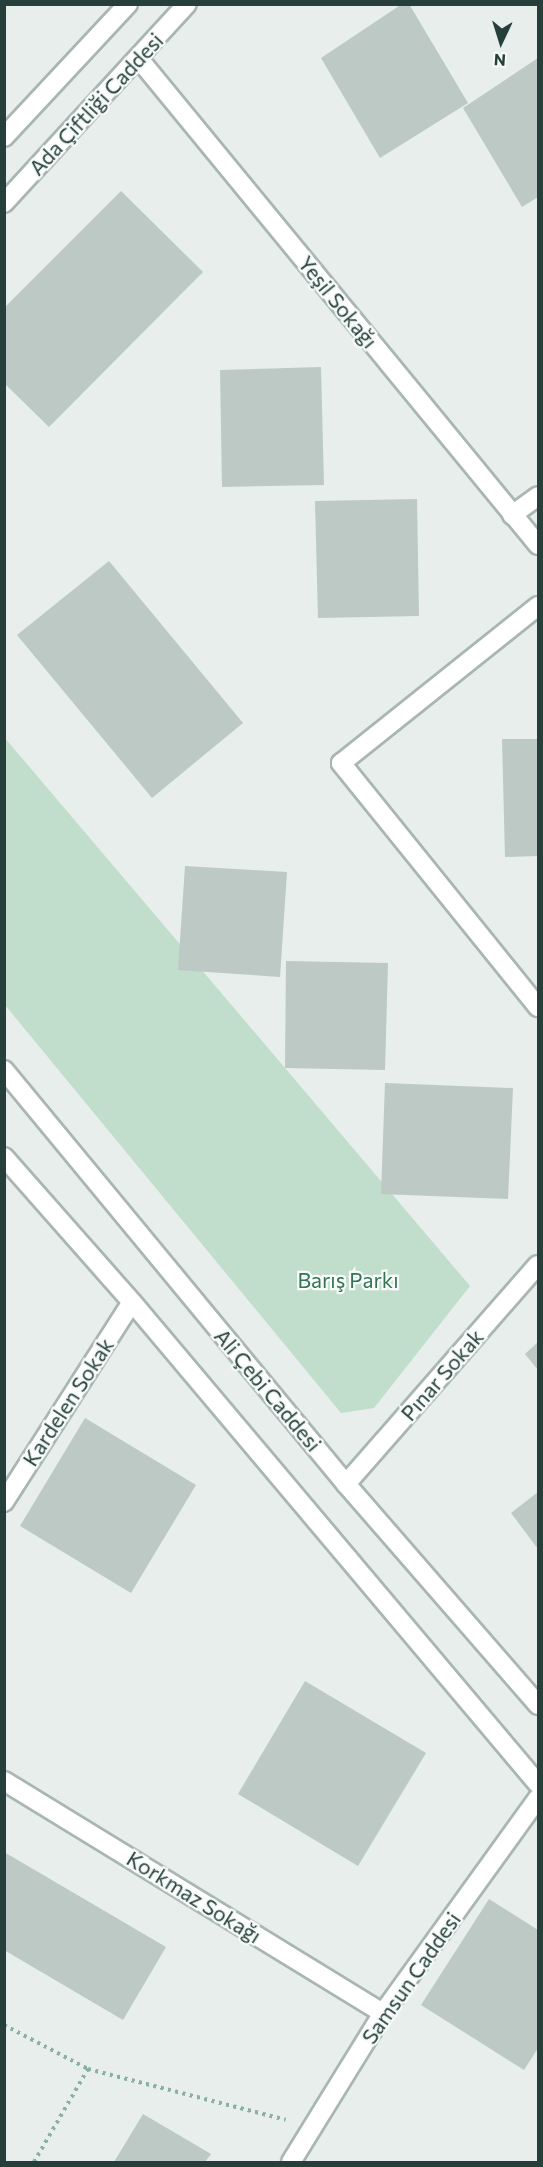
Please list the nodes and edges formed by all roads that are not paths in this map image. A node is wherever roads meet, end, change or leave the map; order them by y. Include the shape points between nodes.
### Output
1 (128, 4) edge
2 (187, 4) edge
3 (139, 59) junction
4 (4, 137) edge
5 (4, 203) edge
6 (538, 496) edge
7 (512, 514) junction
8 (538, 545) edge
9 (538, 606) edge
10 (538, 1007) edge
11 (4, 1070) edge
12 (4, 1157) edge
13 (538, 1266) edge
14 (132, 1302) junction
15 (346, 1484) junction
16 (4, 1502) edge
17 (538, 1705) edge
18 (4, 1781) edge
19 (538, 1784) edge
20 (538, 1798) edge
21 (383, 2013) junction
22 (291, 2163) edge

1 - 4 main road
2 - 3 main road, Ada Çiftliği Caddesi
3 - 5 main road, Ada Çiftliği Caddesi
3 - 7 main road, Yeşil Sokağı
6 - 7 main road
7 - 8 main road, Yeşil Sokağı
9 - 10 main road via 341,763
11 - 15 main road, Ali Çebi Caddesi
12 - 14 main road
13 - 15 main road, Pınar Sokak
14 - 16 main road, Kardelen Sokak
14 - 19 main road
15 - 17 main road, Ali Çebi Caddesi
18 - 21 main road, Korkmaz Sokağı
20 - 21 main road, Samsun Caddesi
21 - 22 main road, Samsun Caddesi

